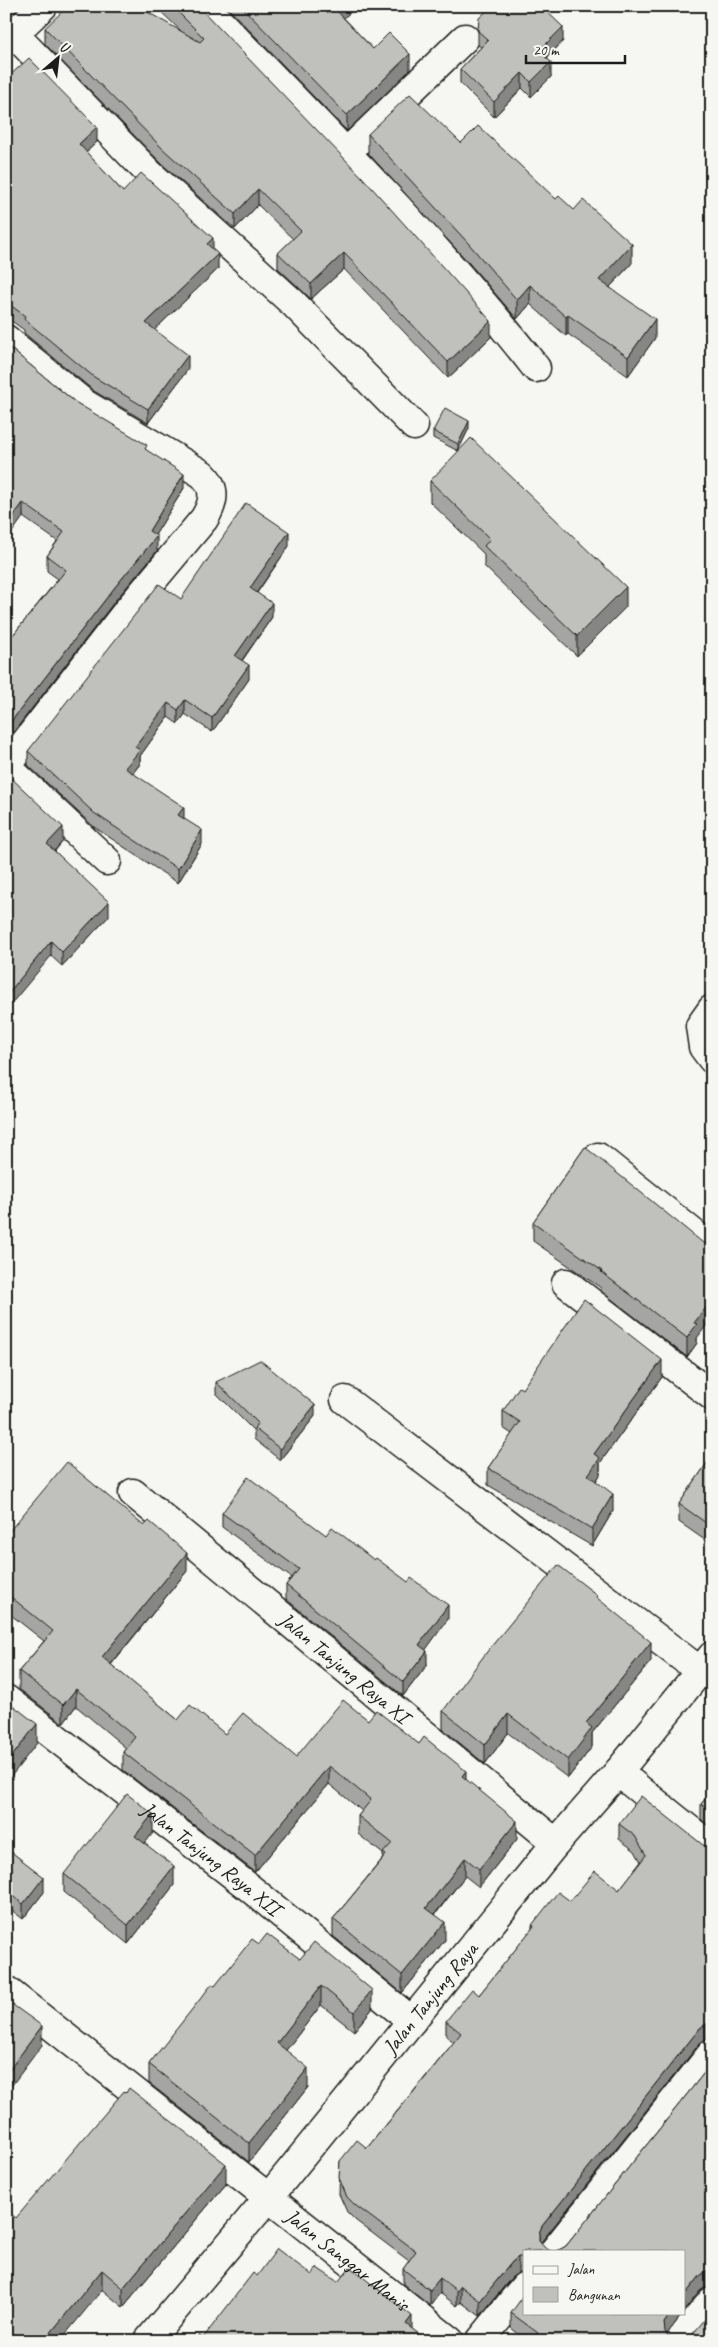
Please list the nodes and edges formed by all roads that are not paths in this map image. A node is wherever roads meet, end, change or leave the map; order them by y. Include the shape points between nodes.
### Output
1 (43, 6) edge
2 (204, 6) edge
3 (10, 38) edge
4 (465, 38) dead end
5 (346, 153) junction
6 (6, 339) edge
7 (536, 368) dead end
8 (414, 426) dead end
9 (7, 766) edge
10 (107, 861) dead end
11 (712, 1009) edge
12 (712, 1059) edge
13 (598, 1157) edge
14 (712, 1248) edge
15 (566, 1283) dead end
16 (712, 1396) edge
17 (345, 1400) dead end
18 (133, 1493) dead end
19 (706, 1663) edge
20 (6, 1699) edge
21 (618, 1772) junction
22 (556, 1843) junction
23 (712, 1848) edge
24 (6, 1990) edge
25 (412, 2021) junction
26 (712, 2053) edge
27 (269, 2197) junction
28 (555, 2250) edge
29 (523, 2288) edge
30 (709, 2311) edge
31 (148, 2341) edge
32 (450, 2341) edge
33 (480, 2341) edge
34 (679, 2341) edge

1 - 3 street
2 - 5 street
3 - 8 street via 151,175 293,303
4 - 5 street
5 - 7 street via 490,311
6 - 9 street via 85,404 202,474 210,481 213,493 211,508 204,519 127,611
9 - 10 street
11 - 12 street via 700,1026 703,1047
13 - 14 street
15 - 16 street
17 - 19 street
18 - 22 street, Jalan Tanjung Raya XI
19 - 21 street, Jalan Tanjung Raya
20 - 25 street, Jalan Tanjung Raya XII via 246,1885
21 - 22 street, Jalan Tanjung Raya
21 - 23 street
22 - 25 street, Jalan Tanjung Raya
24 - 27 street, Jalan Sanggar Manis
25 - 27 street, Jalan Tanjung Raya
26 - 28 street
27 - 31 street, Jalan Tanjung Raya
27 - 32 street, Jalan Sanggar Manis
29 - 33 street
30 - 34 street

